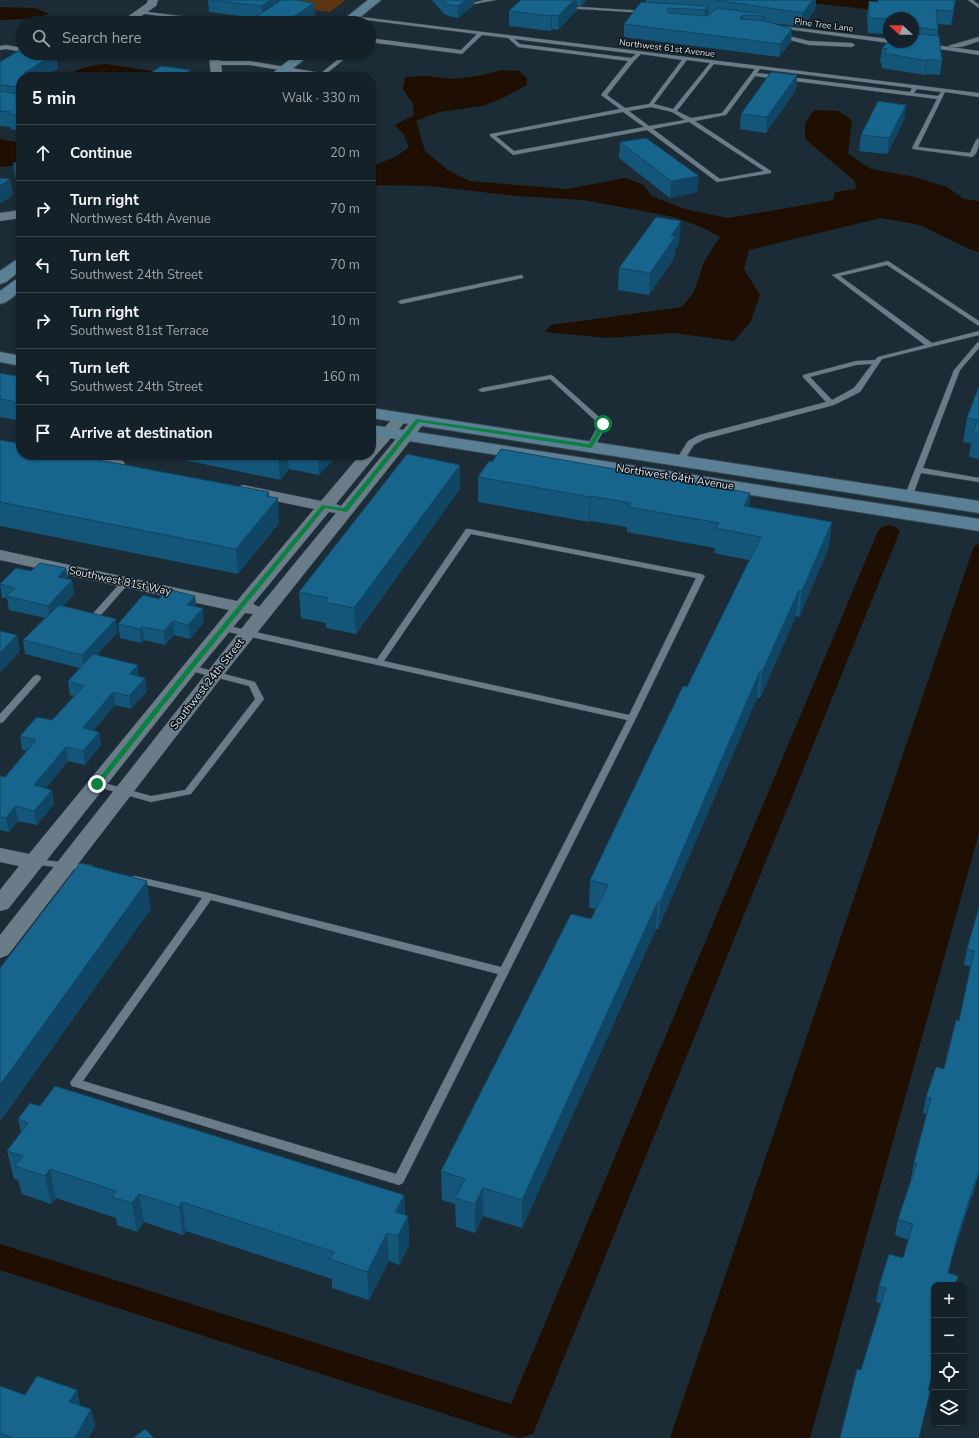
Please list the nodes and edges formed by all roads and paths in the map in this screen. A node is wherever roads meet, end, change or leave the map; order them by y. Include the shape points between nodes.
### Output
1 (153, 0) edge
2 (375, 0) edge
3 (494, 0) edge
4 (970, 0) edge
5 (474, 2) dead end
6 (556, 6) edge
7 (979, 7) edge
8 (140, 12) junction
9 (653, 12) edge
10 (134, 16) edge
11 (172, 16) edge
12 (354, 16) edge
13 (376, 23) edge
14 (777, 27) edge
15 (481, 33) junction
16 (771, 34) edge
17 (510, 37) junction
18 (979, 39) edge
19 (883, 40) edge
20 (376, 41) edge
21 (852, 45) dead end
22 (919, 45) edge
23 (0, 48) edge
24 (940, 48) junction
25 (16, 49) edge
26 (640, 52) junction
27 (979, 53) edge
28 (16, 58) edge
29 (686, 58) junction
30 (11, 60) edge
31 (215, 60) edge
32 (229, 60) edge
33 (297, 60) edge
34 (340, 60) edge
35 (632, 60) junction
36 (713, 62) junction
37 (759, 67) junction
38 (216, 72) edge
39 (274, 72) edge
40 (282, 72) edge
41 (326, 72) edge
42 (753, 74) junction
43 (916, 87) junction
44 (945, 90) junction
45 (911, 94) junction
46 (979, 94) edge
47 (940, 98) junction
48 (651, 104) junction
49 (623, 110) junction
50 (674, 111) junction
51 (690, 120) junction
52 (648, 128) junction
53 (979, 140) edge
54 (16, 215) edge
55 (0, 217) edge
56 (16, 267) edge
57 (522, 277) dead end
58 (0, 279) edge
59 (16, 287) edge
60 (0, 299) edge
61 (401, 302) dead end
62 (979, 324) edge
63 (979, 333) edge
64 (979, 344) edge
65 (930, 345) junction
66 (975, 353) edge
67 (0, 357) edge
68 (16, 360) edge
69 (877, 362) junction
70 (482, 390) dead end
71 (831, 403) junction
72 (376, 414) edge
73 (409, 419) junction
74 (387, 433) edge
75 (376, 445) edge
76 (591, 446) junction
77 (376, 453) edge
78 (96, 460) edge
79 (364, 460) edge
80 (372, 460) edge
81 (680, 460) junction
82 (134, 468) edge
83 (919, 470) junction
84 (653, 474) junction
85 (979, 480) edge
86 (225, 486) edge
87 (906, 504) junction
88 (324, 506) junction
89 (979, 507) edge
90 (345, 510) junction
91 (979, 525) edge
92 (3, 559) edge
93 (126, 582) junction
94 (241, 607) junction
95 (264, 611) junction
96 (91, 621) edge
97 (224, 628) junction
98 (247, 633) junction
99 (379, 662) junction
100 (190, 668) junction
101 (214, 674) junction
102 (37, 678) dead end
103 (632, 718) junction
104 (0, 720) edge
105 (97, 784) junction
106 (123, 791) junction
107 (0, 855) edge
108 (33, 862) junction
109 (67, 865) junction
110 (100, 870) edge
111 (123, 876) edge
112 (209, 896) junction
113 (0, 904) edge
114 (0, 950) edge
115 (504, 972) junction

1 - 8 street via 152,4
2 - 12 street
3 - 5 lane
4 - 7 lane
6 - 9 lane
8 - 10 street
8 - 11 lane
13 - 15 lane, Northwest 61st Avenue
14 - 19 lane, Pine Tree Lane
15 - 17 lane, Northwest 61st Avenue
15 - 20 lane via 462,52
16 - 21 lane via 809,43
17 - 26 lane, Northwest 61st Avenue
17 - 35 lane via 518,45
18 - 24 lane
22 - 24 lane
23 - 25 lane
24 - 27 lane
26 - 29 lane, Northwest 61st Avenue
26 - 35 lane
28 - 30 street
29 - 36 lane, Northwest 61st Avenue
29 - 48 lane
31 - 38 street
32 - 39 lane via 250,63
33 - 40 street
34 - 41 lane
35 - 49 lane via 604,95
36 - 37 lane, Northwest 61st Avenue
36 - 50 lane
37 - 42 lane
37 - 43 lane, Northwest 61st Avenue
42 - 45 lane
42 - 51 lane via 724,114
43 - 44 lane, Northwest 61st Avenue
43 - 45 lane
44 - 46 lane, Northwest 61st Avenue
44 - 47 lane
45 - 47 lane
47 - 53 lane via 915,148 972,155
48 - 49 lane
48 - 50 lane
49 - 52 lane
49 - 52 lane via 492,135 513,153
50 - 51 lane
51 - 52 lane
51 - 52 lane via 769,172 719,181
54 - 55 street
56 - 58 street
57 - 61 lane
59 - 60 street
62 - 65 lane via 888,263 835,276
63 - 65 lane
64 - 66 lane
65 - 69 lane via 880,358
66 - 83 lane via 958,370
67 - 68 street
69 - 71 lane via 857,390
69 - 71 lane via 856,363 805,376
70 - 76 lane via 551,377 603,424
71 - 81 lane via 702,437 691,444
72 - 73 street, Northwest 64th Avenue
73 - 74 street, Southwest 24th Street
73 - 76 street, Northwest 64th Avenue
74 - 75 street, Southwest 24th Street
74 - 77 street, Southwest 24th Street
74 - 84 street, Northwest 64th Avenue
76 - 81 street, Northwest 64th Avenue
78 - 82 street
79 - 88 street, Southwest 24th Street
80 - 90 street, Southwest 24th Street
81 - 84 street via 677,465 666,471
81 - 87 street, Northwest 64th Avenue
83 - 85 lane
83 - 87 lane
84 - 87 street, Northwest 64th Avenue
86 - 88 street
87 - 89 street, Northwest 64th Avenue
87 - 91 street, Northwest 64th Avenue
88 - 90 street
88 - 94 street, Southwest 24th Street
90 - 95 street, Southwest 24th Street
92 - 93 street, Southwest 81st Way
93 - 94 street, Southwest 81st Way
93 - 96 lane
94 - 95 street, Southwest 81st Way
94 - 97 street, Southwest 24th Street
95 - 98 street, Southwest 24th Street
97 - 98 lane
97 - 100 street, Southwest 24th Street
98 - 99 lane
98 - 101 street, Southwest 24th Street
99 - 103 lane
99 - 103 lane via 469,531 701,576
100 - 101 lane
100 - 105 street, Southwest 24th Street
101 - 106 street, Southwest 24th Street
101 - 106 lane via 252,684 260,699 188,792 151,799
102 - 104 lane
103 - 115 lane
105 - 106 lane
105 - 108 street, Southwest 24th Street
106 - 109 street, Southwest 24th Street
107 - 108 street
108 - 109 lane
108 - 113 street, Southwest 24th Street
109 - 110 lane
109 - 114 street, Southwest 24th Street
111 - 112 lane
112 - 115 lane
112 - 115 lane via 76,1083 399,1180

